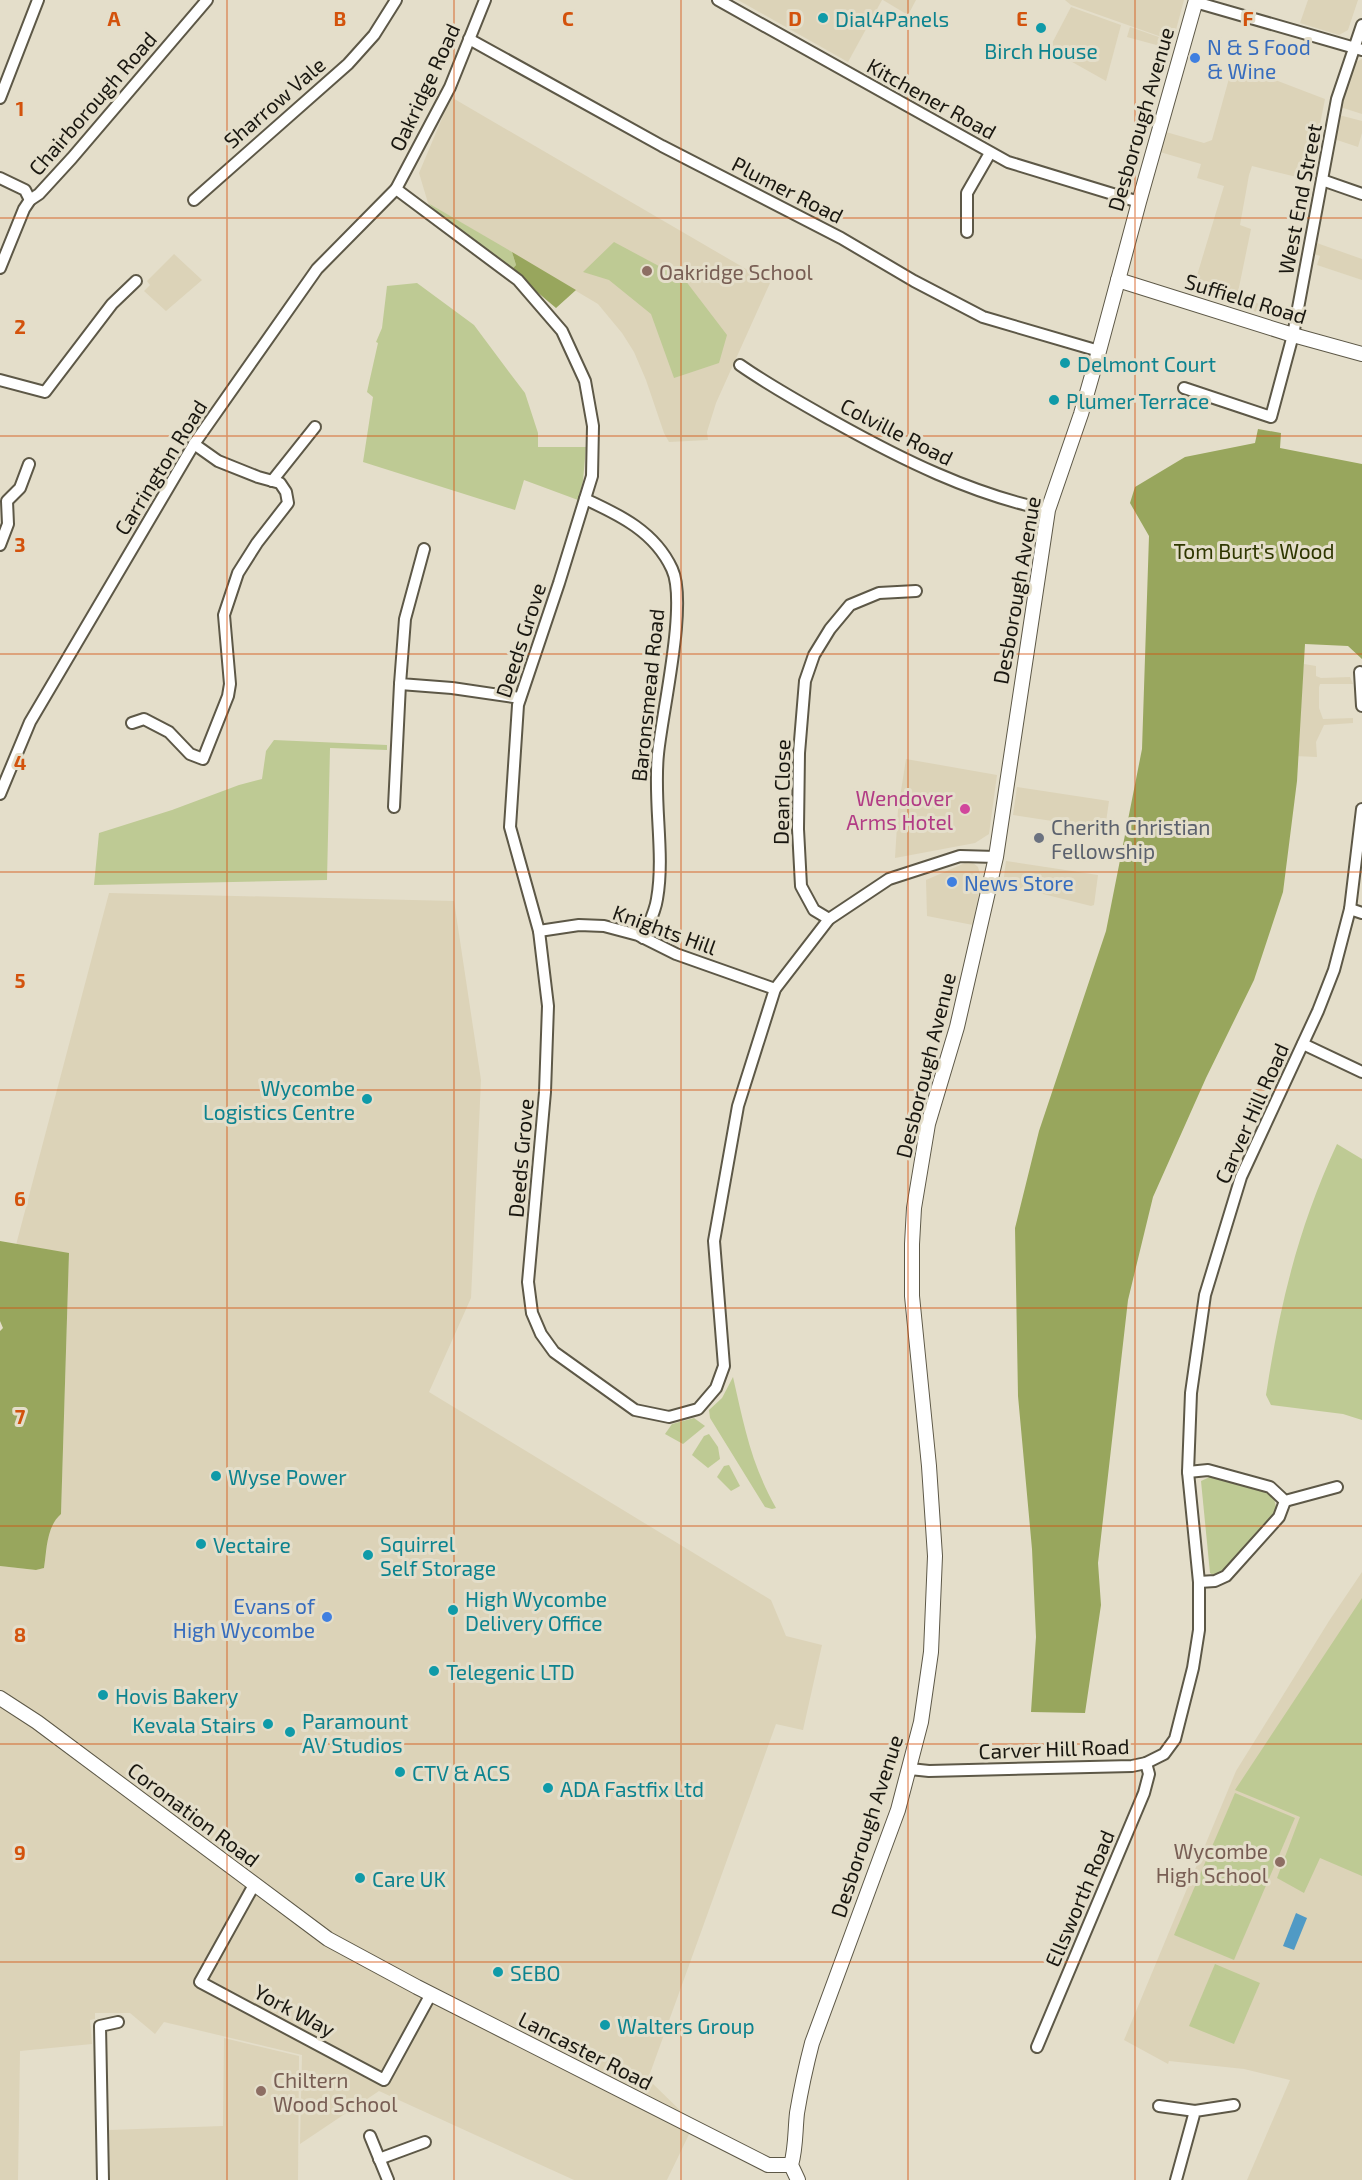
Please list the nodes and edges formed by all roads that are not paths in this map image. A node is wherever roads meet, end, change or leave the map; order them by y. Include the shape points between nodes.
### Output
1 (38, 0) edge
2 (207, 0) edge
3 (396, 0) edge
4 (484, 0) edge
5 (718, 0) edge
6 (1196, 1) edge
7 (1362, 25) edge
8 (469, 39) junction
9 (1358, 49) edge
10 (0, 98) edge
11 (990, 153) junction
12 (0, 178) edge
13 (1322, 180) junction
14 (396, 189) junction
15 (1362, 194) edge
16 (30, 200) junction
17 (194, 200) dead end
18 (1138, 202) junction
19 (967, 232) dead end
20 (0, 268) edge
21 (1118, 280) junction
22 (136, 282) dead end
23 (1293, 335) junction
24 (1099, 351) junction
25 (1362, 354) edge
26 (740, 365) dead end
27 (0, 380) edge
28 (1184, 388) dead end
29 (315, 427) dead end
30 (194, 444) junction
31 (29, 464) dead end
32 (272, 481) junction
33 (585, 499) junction
34 (4, 500) edge
35 (1048, 510) junction
36 (0, 545) edge
37 (424, 549) dead end
38 (916, 591) dead end
39 (1360, 672) dead end
40 (400, 684) junction
41 (520, 698) junction
42 (1362, 706) edge
43 (132, 723) dead end
44 (0, 794) edge
45 (394, 807) dead end
46 (1362, 809) edge
47 (996, 857) junction
48 (1350, 909) junction
49 (1362, 913) edge
50 (829, 919) junction
51 (539, 931) junction
52 (643, 938) junction
53 (775, 989) junction
54 (1303, 1044) junction
55 (1362, 1072) edge
56 (1188, 1472) junction
57 (1337, 1487) dead end
58 (1285, 1501) junction
59 (1199, 1582) junction
60 (0, 1698) edge
61 (1146, 1763) junction
62 (910, 1769) junction
63 (254, 1885) junction
64 (365, 1960) joint
65 (431, 1994) junction
66 (118, 2022) dead end
67 (1037, 2046) dead end
68 (1234, 2105) dead end
69 (1159, 2106) dead end
70 (1195, 2111) junction
71 (370, 2136) dead end
72 (425, 2142) dead end
73 (380, 2159) junction
74 (791, 2166) junction
75 (103, 2180) edge
76 (388, 2180) edge
77 (798, 2180) edge
78 (1176, 2180) edge

1 - 10 street
2 - 16 street, Chairborough Road via 72,158
3 - 17 street, Sharrow Vale via 374,35 348,63
4 - 8 street, Oakridge Road
5 - 11 street, Kitchener Road
6 - 9 street
6 - 18 street, Desborough Avenue
7 - 9 street, West End Street
8 - 14 street, Oakridge Road via 450,87
8 - 24 street, Plumer Road via 983,317
9 - 13 street, West End Street via 1337,99
11 - 18 street, Kitchener Road
11 - 19 street via 967,193
12 - 16 street via 25,190
13 - 15 street
13 - 23 street, West End Street
14 - 30 street, Carrington Road via 317,269
14 - 33 street, Deeds Grove via 518,280 562,331 585,381 593,426 592,476
16 - 20 street, Chairborough Road
18 - 21 street, Desborough Avenue
21 - 23 street, Suffield Road
21 - 24 street, Desborough Avenue
22 - 27 street via 112,304 45,392
23 - 25 street, Suffield Road
23 - 28 street, West End Street via 1270,417
24 - 35 street, Desborough Avenue
26 - 35 street, Colville Road via 766,384 895,456 956,482
29 - 32 street
30 - 32 street via 218,461
30 - 44 street, Carrington Road via 30,722
31 - 34 street via 20,488
32 - 43 street via 280,483 288,503 238,573 224,615 230,684 203,759 190,754 169,732 144,719
33 - 41 street, Deeds Grove
33 - 52 street, Baronsmead Road via 643,531 673,570 677,593 658,754 657,899
34 - 36 street via 8,524
35 - 47 street, Desborough Avenue
37 - 40 street via 405,619
38 - 50 street, Dean Close via 879,593 850,605 814,655 805,681 799,753 801,886 814,910
39 - 42 street
40 - 41 street
40 - 45 street
41 - 51 street, Deeds Grove via 510,827
46 - 48 street, Carver Hill Road
47 - 50 street, Deeds Grove via 960,856 889,879
47 - 62 street, Desborough Avenue via 957,1027 928,1124 914,1208 912,1296 935,1556 932,1652
48 - 49 street
48 - 54 street, Carver Hill Road via 1334,970
50 - 53 street, Deeds Grove
51 - 52 street, Knights Hill via 604,926
51 - 53 street, Deeds Grove via 548,1006 545,1092 528,1282 532,1313 555,1352 635,1410 669,1417 698,1409 716,1388 724,1366 714,1241 738,1106
52 - 53 street, Knights Hill via 676,954
54 - 55 street
54 - 56 street, Carver Hill Road via 1240,1177 1205,1295 1191,1393
56 - 58 street via 1208,1470 1270,1487
56 - 59 street, Carver Hill Road
57 - 58 street
58 - 59 street via 1279,1517 1226,1576
59 - 61 street, Carver Hill Road via 1194,1668 1174,1739 1164,1754
60 - 63 street, Coronation Road
61 - 62 street, Carver Hill Road
61 - 67 street, Ellsworth Road via 1149,1774 1144,1793
62 - 74 street, Desborough Avenue via 812,2043
63 - 64 street, Coronation Road via 328,1939
63 - 65 street, York Way via 200,1982 384,2080
64 - 65 street, Lancaster Road
65 - 74 street, Lancaster Road via 768,2165
66 - 75 street via 100,2026
68 - 70 street
69 - 70 street
70 - 78 street
71 - 73 street
72 - 73 street
73 - 76 street
74 - 77 street

